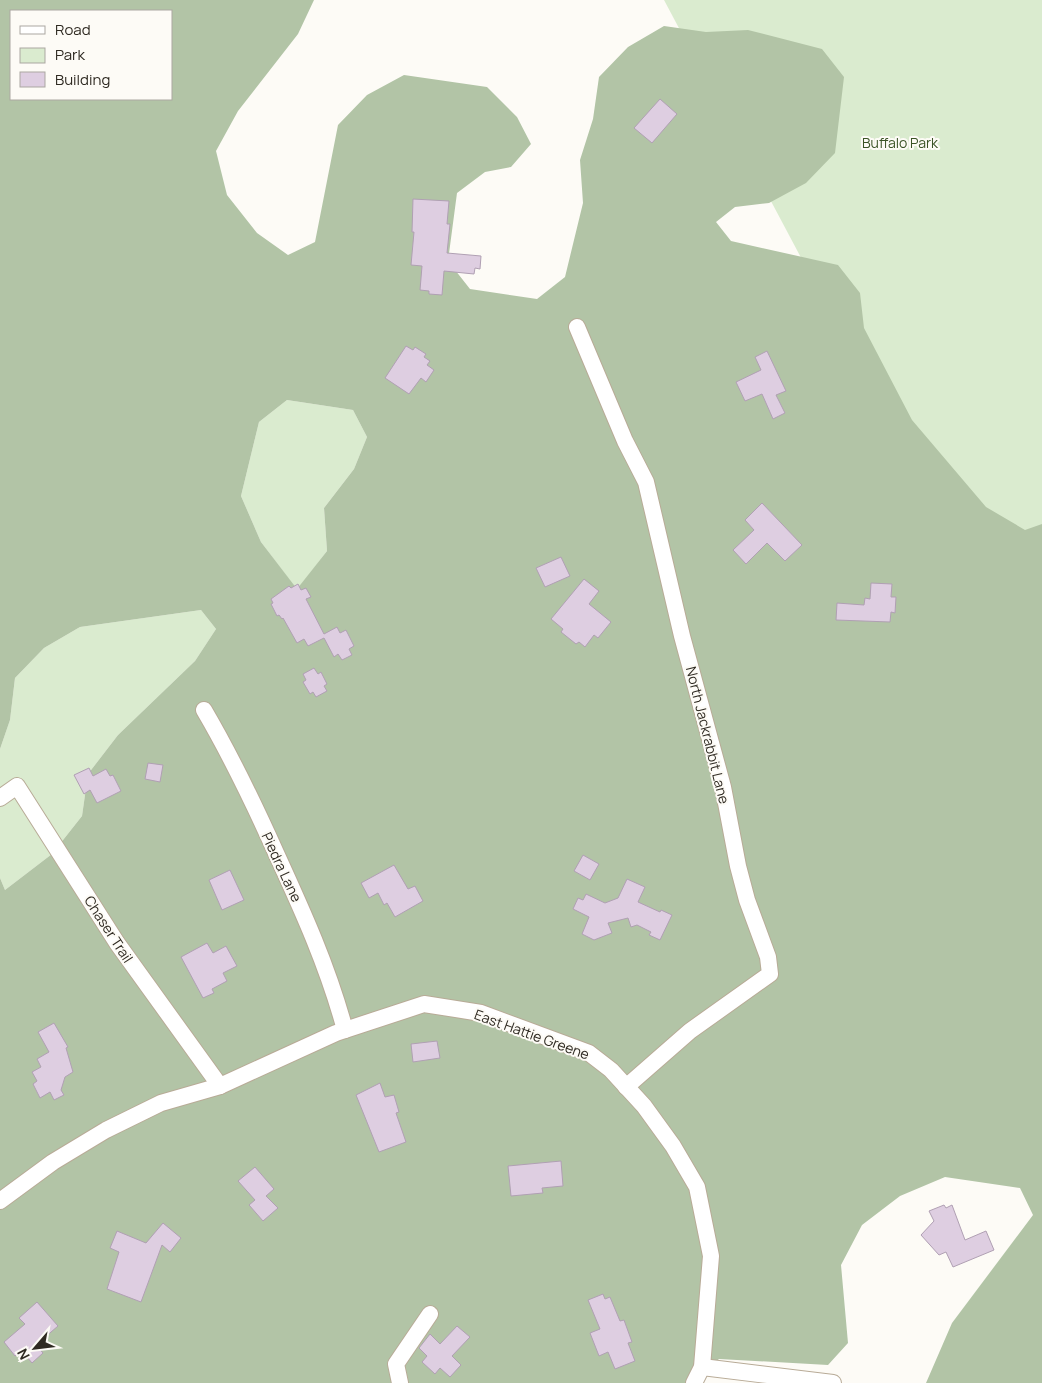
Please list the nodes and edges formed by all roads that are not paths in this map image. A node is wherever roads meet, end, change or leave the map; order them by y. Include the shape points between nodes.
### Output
1 (576, 327) dead end
2 (204, 710) dead end
3 (0, 798) edge
4 (345, 1030) junction
5 (220, 1086) junction
6 (626, 1087) junction
7 (0, 1201) edge
8 (430, 1314) dead end
9 (702, 1367) junction
10 (400, 1383) edge
11 (694, 1383) edge
12 (833, 1383) edge

1 - 6 street, North Jackrabbit Lane via 625,442 646,482 680,627 723,787 738,866 768,957 770,974 690,1031
2 - 4 street, Piedra Lane via 233,759 307,920 332,981
3 - 5 street, Chaser Trail via 18,786 117,943
4 - 5 street, East Hattie Greene
4 - 6 street, East Hattie Greene via 424,1004 481,1013 589,1053
5 - 7 street, East Hattie Greene via 161,1103 106,1130 52,1162
6 - 9 street, East Hattie Greene via 673,1146 697,1188 712,1256
8 - 10 street via 396,1364
9 - 11 street, East Hattie Greene
9 - 12 street

